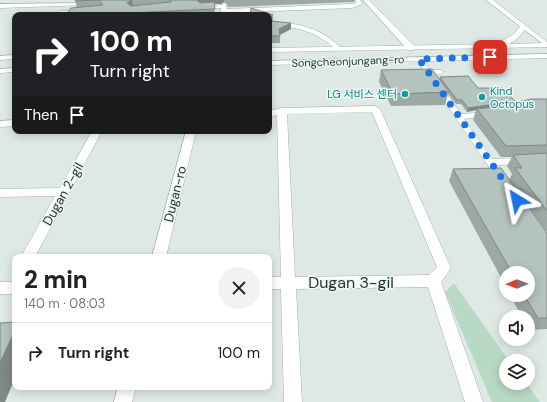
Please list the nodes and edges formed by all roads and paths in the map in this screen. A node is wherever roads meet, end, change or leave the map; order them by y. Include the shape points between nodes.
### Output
1 (224, 0) edge
2 (357, 0) edge
3 (366, 0) edge
4 (489, 0) edge
5 (93, 4) edge
6 (0, 6) edge
7 (193, 8) edge
8 (91, 11) edge
9 (224, 11) edge
10 (76, 12) edge
11 (272, 24) edge
12 (523, 26) junction
13 (541, 32) dead end
14 (547, 45) edge
15 (497, 46) junction
16 (411, 48) junction
17 (338, 49) junction
18 (272, 50) edge
19 (547, 56) edge
20 (12, 57) edge
21 (0, 58) edge
22 (419, 59) junction
23 (272, 63) edge
24 (12, 70) edge
25 (0, 71) edge
26 (428, 72) junction
27 (440, 72) dead end
28 (276, 112) edge
29 (500, 112) edge
30 (458, 117) junction
31 (0, 124) edge
32 (12, 124) edge
33 (95, 134) edge
34 (190, 134) edge
35 (547, 160) edge
36 (490, 162) junction
37 (508, 188) edge
38 (64, 192) junction
39 (0, 193) edge
40 (30, 254) edge
41 (160, 254) edge
42 (290, 282) junction
43 (433, 282) junction
44 (272, 283) edge
45 (126, 390) edge
46 (123, 402) edge
47 (293, 402) edge
48 (474, 402) edge

1 - 9 lane
2 - 9 lane via 360,4 352,6
3 - 16 street
4 - 12 street
5 - 6 lane
7 - 9 lane
8 - 10 lane
11 - 17 lane via 287,23 314,33 332,41
12 - 13 street
12 - 14 street
12 - 15 street via 514,38
14 - 15 street, Songcheonjungang-ro
15 - 16 street, Songcheonjungang-ro
16 - 17 street, Songcheonjungang-ro
17 - 18 street, Songcheonjungang-ro
19 - 22 street, Songcheonjungang-ro
20 - 21 street
22 - 23 street, Songcheonjungang-ro
22 - 26 lane
24 - 25 street
26 - 27 street
26 - 30 lane
28 - 42 street
28 - 43 street via 375,108 444,268
29 - 30 lane
30 - 36 lane
31 - 32 street
33 - 38 street, Dugan 2-gil
34 - 41 street, Dugan-ro
35 - 36 lane
36 - 37 lane
38 - 39 street
38 - 40 street, Dugan 2-gil
42 - 43 street, Dugan 3-gil
42 - 44 street, Dugan 3-gil
42 - 47 street
43 - 48 street
45 - 46 street

